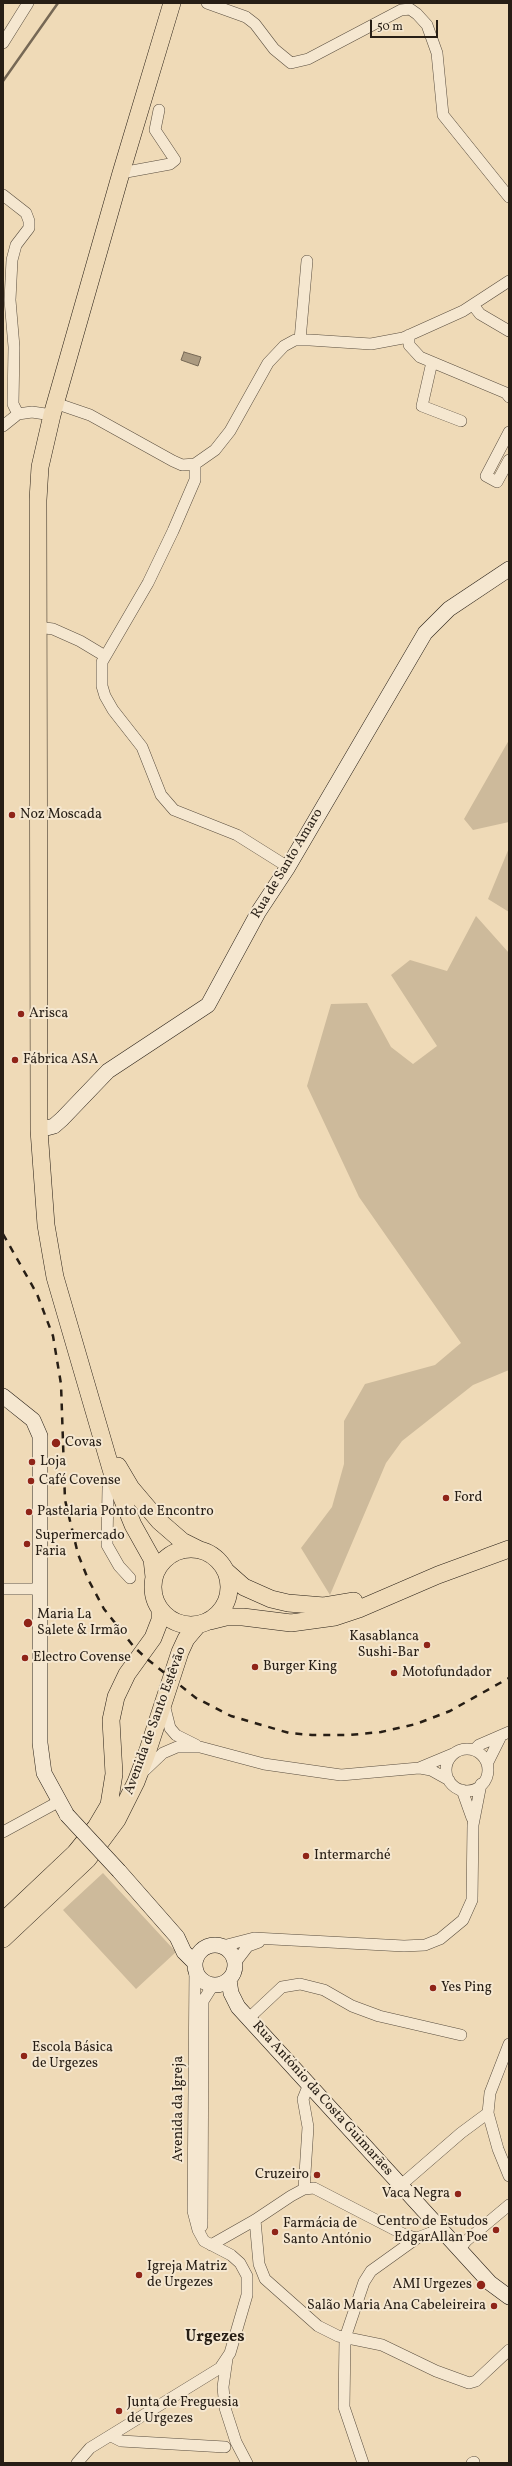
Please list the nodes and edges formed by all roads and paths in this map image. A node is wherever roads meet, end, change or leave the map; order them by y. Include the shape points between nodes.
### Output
1 (28, 3) edge
2 (172, 3) edge
3 (207, 3) edge
4 (3, 43) edge
5 (159, 110) dead end
6 (121, 173) junction
7 (3, 195) edge
8 (509, 197) edge
9 (307, 261) dead end
10 (509, 281) edge
11 (473, 305) junction
12 (509, 331) edge
13 (409, 335) junction
14 (300, 340) junction
15 (432, 362) junction
16 (509, 397) edge
17 (54, 409) junction
18 (18, 414) junction
19 (461, 421) dead end
20 (3, 426) edge
21 (509, 432) edge
22 (509, 460) edge
23 (195, 464) junction
24 (509, 569) edge
25 (38, 627) junction
26 (105, 656) junction
27 (288, 867) junction
28 (39, 1130) junction
29 (3, 1396) edge
30 (97, 1420) junction
31 (113, 1476) junction
32 (509, 1549) edge
33 (202, 1550) junction
34 (227, 1572) junction
35 (154, 1577) junction
36 (130, 1578) dead end
37 (418, 1583) junction
38 (3, 1589) edge
39 (40, 1589) junction
40 (160, 1609) junction
41 (203, 1623) junction
42 (164, 1700) junction
43 (504, 1735) edge
44 (200, 1747) junction
45 (474, 1750) junction
46 (455, 1753) junction
47 (487, 1764) junction
48 (419, 1768) junction
49 (449, 1780) junction
50 (136, 1782) junction
51 (481, 1784) junction
52 (462, 1790) junction
53 (58, 1802) junction
54 (473, 1825) junction
55 (3, 1832) edge
56 (3, 1921) edge
57 (177, 1937) junction
58 (3, 1939) edge
59 (277, 1940) junction
60 (223, 1946) junction
61 (204, 1948) junction
62 (235, 1963) junction
63 (195, 1965) junction
64 (220, 1984) junction
65 (249, 2018) junction
66 (461, 2035) dead end
67 (509, 2044) edge
68 (309, 2084) junction
69 (488, 2113) junction
70 (509, 2176) edge
71 (401, 2185) junction
72 (304, 2189) junction
73 (509, 2205) edge
74 (255, 2220) junction
75 (441, 2229) junction
76 (417, 2238) junction
77 (211, 2245) junction
78 (459, 2250) junction
79 (265, 2279) junction
80 (248, 2281) junction
81 (509, 2297) edge
82 (345, 2338) junction
83 (509, 2350) edge
84 (228, 2359) junction
85 (212, 2376) junction
86 (223, 2387) junction
87 (111, 2436) junction
88 (225, 2447) dead end
89 (77, 2463) edge
90 (247, 2463) edge
91 (363, 2463) edge

1 - 4 street
2 - 6 main road
3 - 8 street via 246,17 255,24 274,49 291,63 308,59 401,10 410,9 427,25 433,39 437,53 443,115
5 - 6 street via 155,130 174,160 170,164
6 - 17 main road
7 - 18 street via 26,213 29,221 29,228 16,245 12,260 10,300 14,347 13,404
9 - 14 street
10 - 11 street
11 - 12 street via 480,314
11 - 13 street
13 - 14 street via 385,343 371,344
13 - 15 street via 409,345 413,353
14 - 23 street via 284,346 276,353 230,431 215,450
15 - 16 street via 506,393
15 - 19 street via 422,406
17 - 18 street
17 - 23 street via 90,415 173,462 182,465
17 - 25 main road via 40,466
18 - 20 street
21 - 22 street via 486,476 497,482
23 - 26 street via 195,480 173,531 148,583
24 - 27 main road, Rua de Santo Amaro via 449,609 425,633
25 - 26 street via 53,629
25 - 28 main road
26 - 27 street via 101,672 105,696 142,747 155,782 168,803 179,813 237,835
27 - 28 main road, Rua de Santo Amaro via 259,911 208,1006 125,1059 93,1085 54,1126
28 - 30 main road via 50,1254
29 - 39 main road via 33,1420 40,1436
30 - 31 main road
30 - 33 main road via 120,1468 144,1505 182,1541
31 - 35 main road via 133,1525 152,1559
31 - 36 street via 108,1488 107,1545 119,1566
32 - 37 main road
33 - 34 main road via 221,1563
33 - 35 main road via 190,1549 173,1554 160,1566
34 - 37 main road via 244,1586 271,1599 306,1606 341,1604
34 - 41 main road via 229,1594 219,1614
35 - 40 main road via 155,1599
37 - 41 main road via 359,1609 319,1620 291,1623 226,1617
38 - 39 street
39 - 53 main road via 40,1743 44,1773
40 - 41 main road via 176,1623
40 - 56 main road, Avenida de Santo Estêvão via 160,1620 153,1638 127,1674 116,1697 111,1720 114,1774 109,1805 96,1827 75,1853
41 - 42 main road, Avenida de Santo Estêvão via 186,1639
42 - 44 street via 166,1721 170,1728 176,1735
42 - 50 main road, Avenida de Santo Estêvão
43 - 45 street via 479,1745
43 - 47 street
44 - 48 street via 264,1764 324,1774 369,1774
44 - 50 street via 177,1747 163,1753 146,1768
45 - 46 street via 467,1749
45 - 47 street
46 - 48 street
46 - 49 street via 447,1764
47 - 51 street via 487,1774
48 - 49 street via 431,1770
49 - 52 street
50 - 58 main road, Avenida de Santo Estêvão via 117,1820 88,1859
51 - 52 street via 469,1790
51 - 54 street
52 - 54 street via 469,1805
53 - 55 street
53 - 57 main road, bridge
54 - 59 street via 473,1886 470,1905 463,1920 440,1939 425,1945 404,1946
57 - 61 main road
57 - 63 main road via 184,1952
59 - 60 street via 254,1938
59 - 62 street via 248,1946
60 - 61 main road
60 - 62 main road via 233,1956
61 - 63 main road
62 - 64 main road via 235,1969
63 - 64 main road via 200,1980
63 - 77 street, Avenida da Igreja via 193,2211 201,2236
64 - 65 main road, Rua António da Costa Guimarães
64 - 77 street, Avenida da Igreja via 203,2001 201,2213 203,2228
65 - 66 street via 282,1988 300,1984 324,1990 352,2006 379,2016
65 - 68 main road, Rua António da Costa Guimarães
67 - 69 street via 490,2093
68 - 71 main road, Rua António da Costa Guimarães
68 - 72 street via 303,2099 308,2127
69 - 70 street
69 - 71 street
71 - 75 main road, Rua António da Costa Guimarães
72 - 74 street
72 - 76 street via 314,2188 329,2194 405,2235
73 - 78 street via 466,2241
74 - 77 street
74 - 79 street via 259,2264
75 - 76 street
75 - 78 main road, Rua António da Costa Guimarães
76 - 82 street via 371,2271 364,2282
77 - 80 street, Avenida da Igreja via 231,2255 240,2263
78 - 81 main road, Rua António da Costa Guimarães via 490,2283
79 - 80 street
79 - 82 street via 318,2326
80 - 84 street via 247,2295
82 - 83 street via 382,2345 436,2371 469,2383 476,2381
82 - 91 street via 344,2407
84 - 85 street
84 - 86 street
85 - 86 street
85 - 87 street
86 - 90 street via 225,2408 236,2442
87 - 88 street via 121,2441
87 - 89 street via 90,2448

